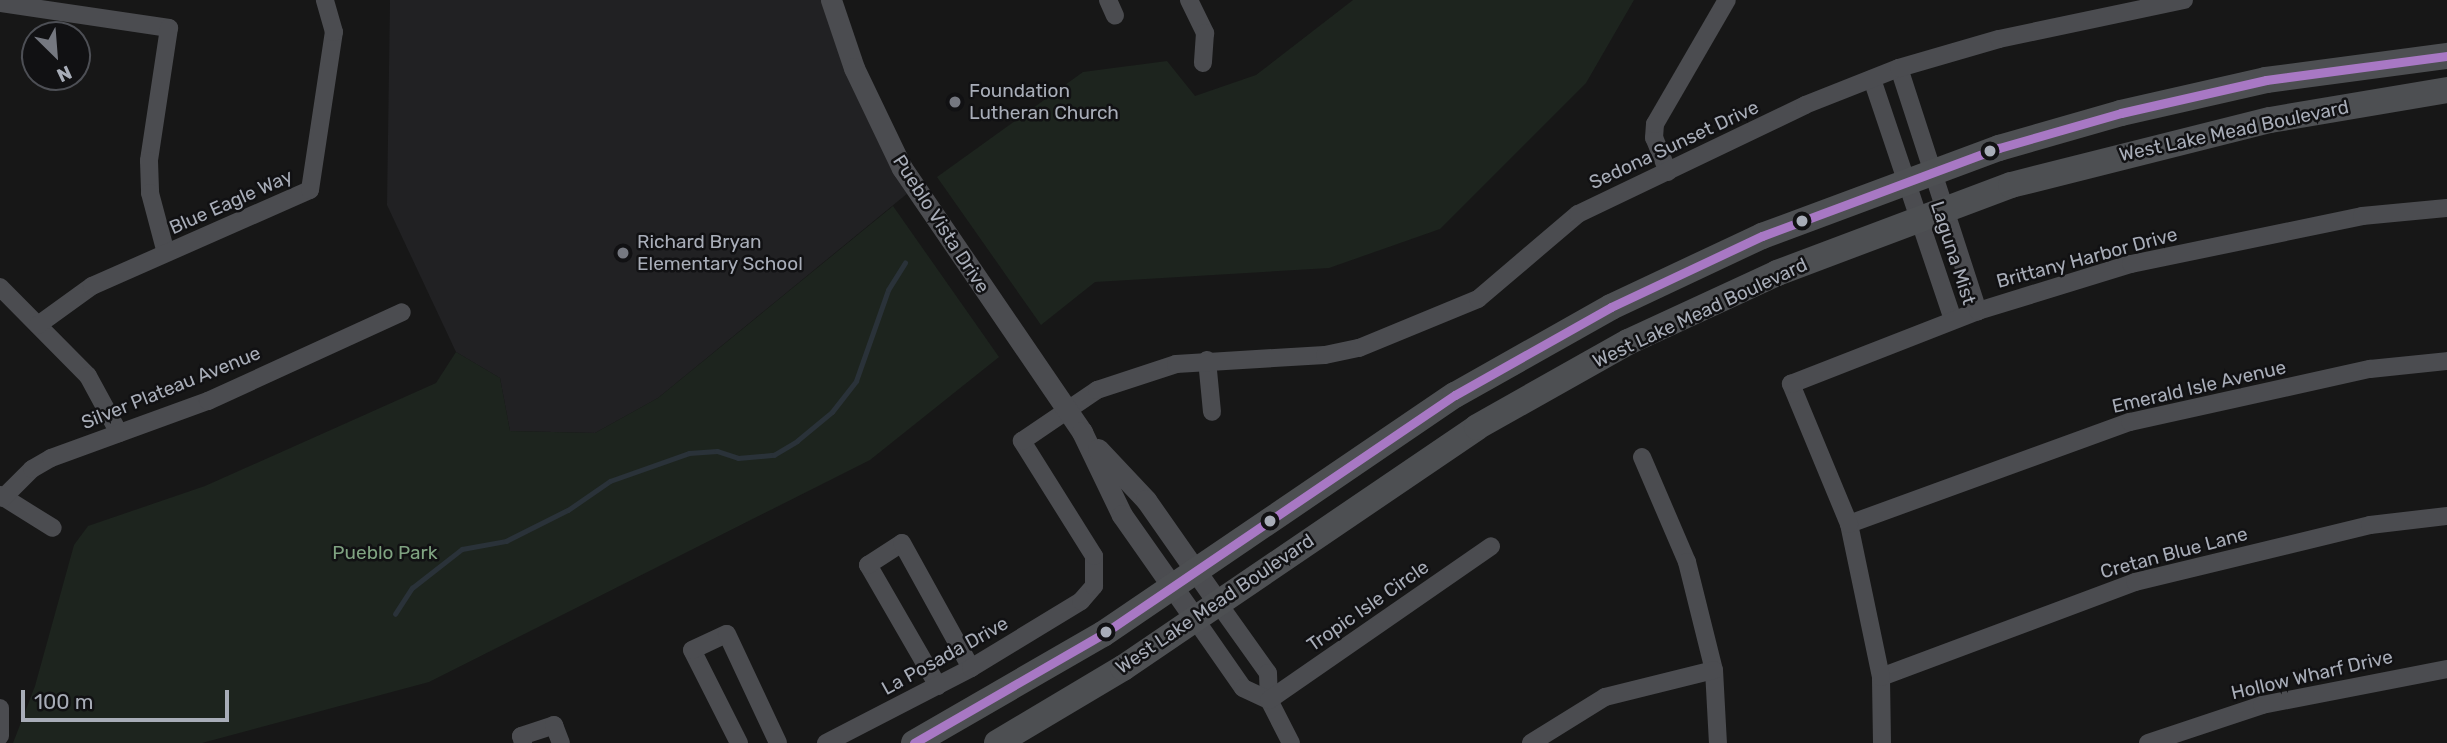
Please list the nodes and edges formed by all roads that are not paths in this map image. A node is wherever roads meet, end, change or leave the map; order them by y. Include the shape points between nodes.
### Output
1 (324, 0) edge
2 (831, 0) edge
3 (1189, 0) edge
4 (1727, 0) edge
5 (2184, 0) edge
6 (0, 2) edge
7 (70, 6) edge
8 (2447, 56) edge
9 (1203, 63) dead end
10 (1899, 68) junction
11 (1872, 79) junction
12 (2447, 90) edge
13 (1668, 172) junction
14 (1933, 173) junction
15 (1907, 182) junction
16 (2447, 208) edge
17 (1932, 212) junction
18 (166, 253) junction
19 (0, 287) edge
20 (1978, 311) junction
21 (402, 312) dead end
22 (1953, 320) junction
23 (38, 325) junction
24 (1208, 360) junction
25 (2447, 361) edge
26 (1067, 409) junction
27 (1212, 412) dead end
28 (1082, 432) junction
29 (119, 433) junction
30 (1642, 457) dead end
31 (2, 496) edge
32 (2447, 516) edge
33 (1849, 524) junction
34 (52, 528) dead end
35 (1491, 546) dead end
36 (1196, 572) junction
37 (1173, 588) junction
38 (1081, 601) joint
39 (1218, 603) junction
40 (1195, 619) junction
41 (971, 668) junction
42 (2447, 669) edge
43 (1714, 670) junction
44 (1881, 677) junction
45 (938, 686) junction
46 (1269, 700) junction
47 (0, 708) edge
48 (1, 735) edge
49 (523, 743) edge
50 (561, 743) edge
51 (739, 743) edge
52 (778, 743) edge
53 (826, 743) edge
54 (914, 743) edge
55 (997, 743) edge
56 (1291, 743) edge
57 (1531, 743) edge
58 (1718, 743) edge
59 (1881, 743) edge
60 (2148, 743) edge

1 - 18 street, Blue Eagle Way via 334,32 310,190
2 - 26 street, Pueblo Vista Drive via 854,68 902,169
3 - 9 street via 1205,33
4 - 13 street via 1655,124 1654,138
5 - 10 street, Sedona Sunset Drive via 1999,39
6 - 7 street
7 - 18 street via 169,28 149,161 150,193
8 - 14 main road, West Lake Mead Boulevard via 2266,80 2121,113
10 - 11 street, Sedona Sunset Drive
10 - 14 street, Laguna Mist
11 - 13 street, Sedona Sunset Drive
11 - 15 street, Laguna Mist
12 - 17 main road, West Lake Mead Boulevard via 2270,120 2134,151
13 - 24 street, Sedona Sunset Drive via 1578,214 1497,285 1449,314 1325,355
14 - 15 main road, West Lake Mead Boulevard
14 - 17 street, Laguna Mist
15 - 17 street, Laguna Mist
15 - 36 main road, West Lake Mead Boulevard via 1762,236 1611,307 1455,396
16 - 20 street, Brittany Harbor Drive via 2362,216 2131,264
17 - 20 street, Laguna Mist
17 - 22 street, Laguna Mist
17 - 39 main road, West Lake Mead Boulevard via 1777,273 1628,342 1477,427
18 - 23 street, Blue Eagle Way via 92,286
19 - 23 street
20 - 22 street, Brittany Harbor Drive
21 - 29 street, Silver Plateau Avenue via 208,401
22 - 33 street, Brittany Harbor Drive via 1791,384
23 - 29 street via 88,376
24 - 26 street, Sedona Sunset Drive via 1139,373
24 - 27 street
25 - 33 street, Emerald Isle Avenue via 2370,369 2130,422
26 - 28 street, Pueblo Vista Drive
26 - 38 street, Sedona Sunset Drive via 1022,441 1094,556 1094,586
28 - 36 street, Pueblo Vista Drive via 1146,500
28 - 37 street, Pueblo Vista Drive via 1122,515
29 - 31 street, Silver Plateau Avenue via 41,463
30 - 43 street via 1687,562
31 - 34 street
32 - 44 street, Cretan Blue Lane via 2370,525 2135,582
33 - 44 street
35 - 46 street, Tropic Isle Circle
36 - 37 main road, West Lake Mead Boulevard
36 - 39 street, Pueblo Vista Drive
37 - 40 street, Pueblo Vista Drive
37 - 54 main road, West Lake Mead Boulevard via 1033,677
38 - 41 street, La Posada Drive
39 - 40 main road, West Lake Mead Boulevard
39 - 46 street, Pueblo Vista Drive via 1268,673
40 - 46 street, Pueblo Vista Drive via 1243,688
40 - 55 main road, West Lake Mead Boulevard
41 - 45 street, La Posada Drive
41 - 45 street via 902,543 868,565
42 - 60 street, Hollow Wharf Drive via 2262,705
43 - 57 street via 1605,697
43 - 58 street
44 - 59 street
45 - 53 street, La Posada Drive
46 - 56 street, Pueblo Vista Drive
47 - 48 street
49 - 50 street via 521,736 555,725
51 - 52 street via 692,650 727,634

